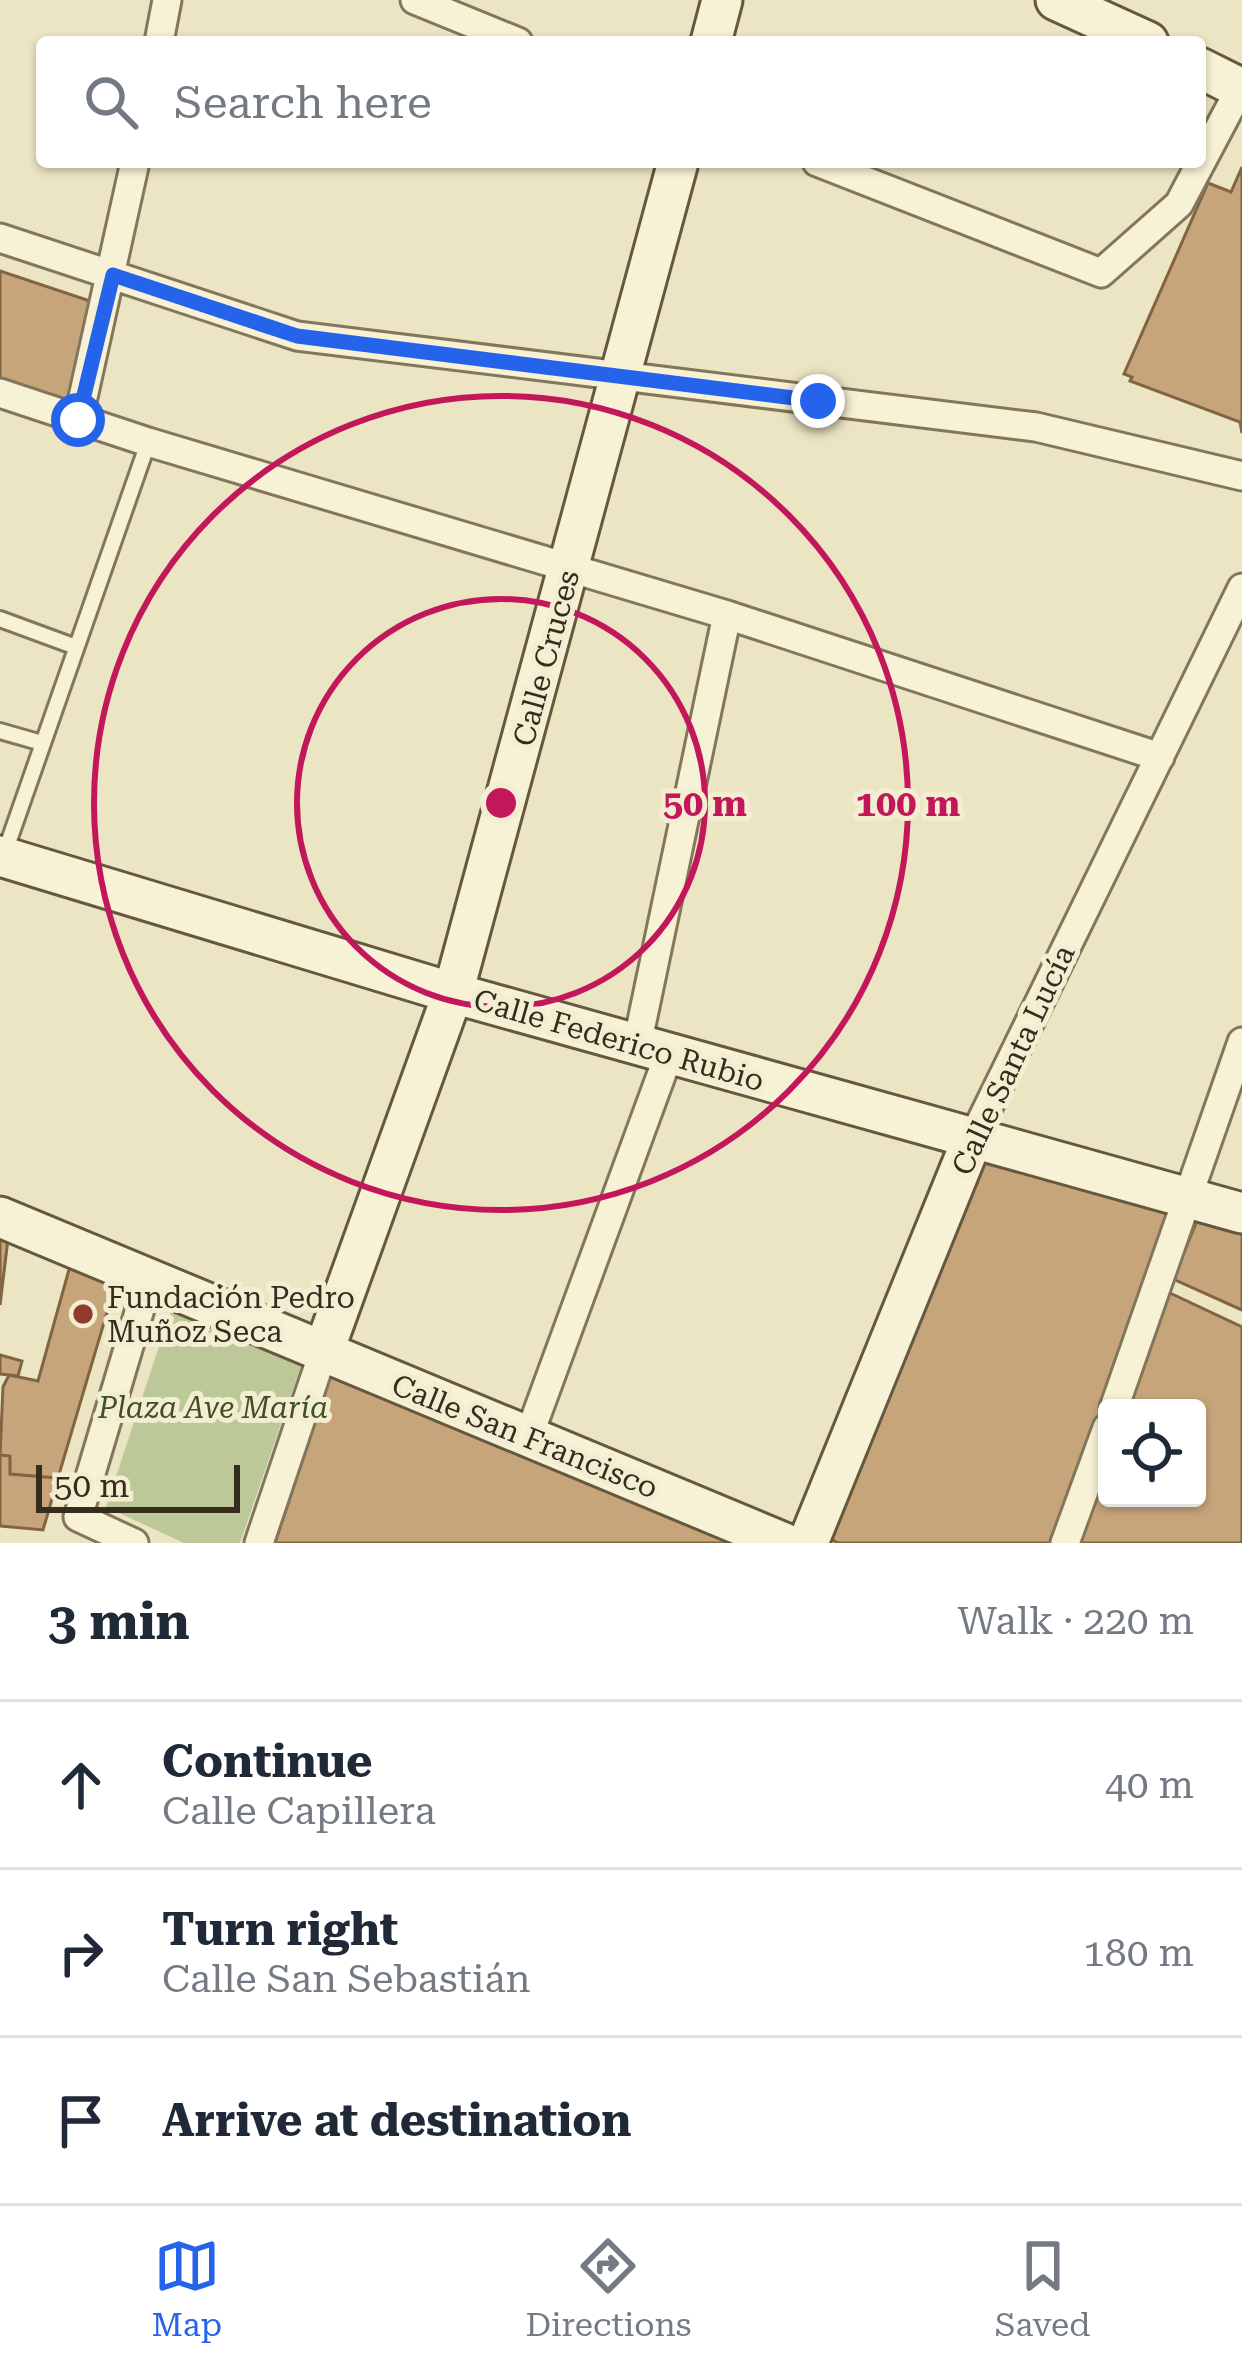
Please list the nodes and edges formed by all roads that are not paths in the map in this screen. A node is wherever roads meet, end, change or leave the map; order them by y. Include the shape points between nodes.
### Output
1 (167, 0) edge
2 (415, 0) edge
3 (722, 0) edge
4 (1056, 0) edge
5 (1110, 11) edge
6 (160, 36) edge
7 (503, 36) edge
8 (713, 36) edge
9 (1141, 36) edge
10 (1206, 71) edge
11 (1242, 88) edge
12 (1206, 154) edge
13 (134, 168) edge
14 (677, 168) edge
15 (832, 168) edge
16 (1199, 168) edge
17 (0, 238) edge
18 (113, 275) junction
19 (619, 376) junction
20 (0, 393) edge
21 (78, 420) junction
22 (148, 442) junction
23 (1242, 476) edge
24 (571, 568) junction
25 (1242, 588) edge
26 (728, 615) junction
27 (0, 619) edge
28 (76, 647) junction
29 (0, 730) edge
30 (42, 743) junction
31 (1160, 757) junction
32 (2, 856) edge
33 (453, 993) junction
34 (1242, 1042) edge
35 (653, 1049) junction
36 (972, 1140) junction
37 (1190, 1198) junction
38 (1242, 1213) edge
39 (0, 1217) edge
40 (148, 1282) junction
41 (323, 1353) junction
42 (1117, 1399) edge
43 (528, 1438) junction
44 (1098, 1453) edge
45 (134, 1543) edge
46 (259, 1543) edge
47 (784, 1543) edge
48 (808, 1543) edge
49 (1065, 1543) edge

1 - 6 street
2 - 7 street
3 - 8 street
4 - 5 street
5 - 9 street
10 - 11 street
11 - 12 street
13 - 18 street
14 - 19 street, Calle Cruces
15 - 16 street via 1101,273 1179,204
17 - 18 street
18 - 19 street via 297,336
18 - 21 street
19 - 23 street via 1036,427
19 - 24 street, Calle Cruces
20 - 21 street
21 - 22 street
22 - 24 street
22 - 28 lane
24 - 26 street
24 - 33 street, Calle Cruces
25 - 31 street, Calle Santa Lucía
26 - 31 street
26 - 35 street
27 - 28 lane
28 - 30 lane
29 - 30 lane
30 - 32 lane
31 - 36 street, Calle Santa Lucía
32 - 33 street, Calle Federico Rubio
33 - 35 street, Calle Federico Rubio
33 - 41 street, Calle Cruces
34 - 37 street
35 - 36 street, Calle Federico Rubio
35 - 43 street
36 - 37 street, Calle Federico Rubio
36 - 48 street, Calle Santa Lucía
37 - 38 street, Calle Federico Rubio
37 - 42 street
39 - 40 street, Calle San Francisco
40 - 41 street, Calle San Francisco
40 - 45 street via 78,1517
41 - 43 street, Calle San Francisco
41 - 46 street
43 - 47 street, Calle San Francisco
44 - 49 street

